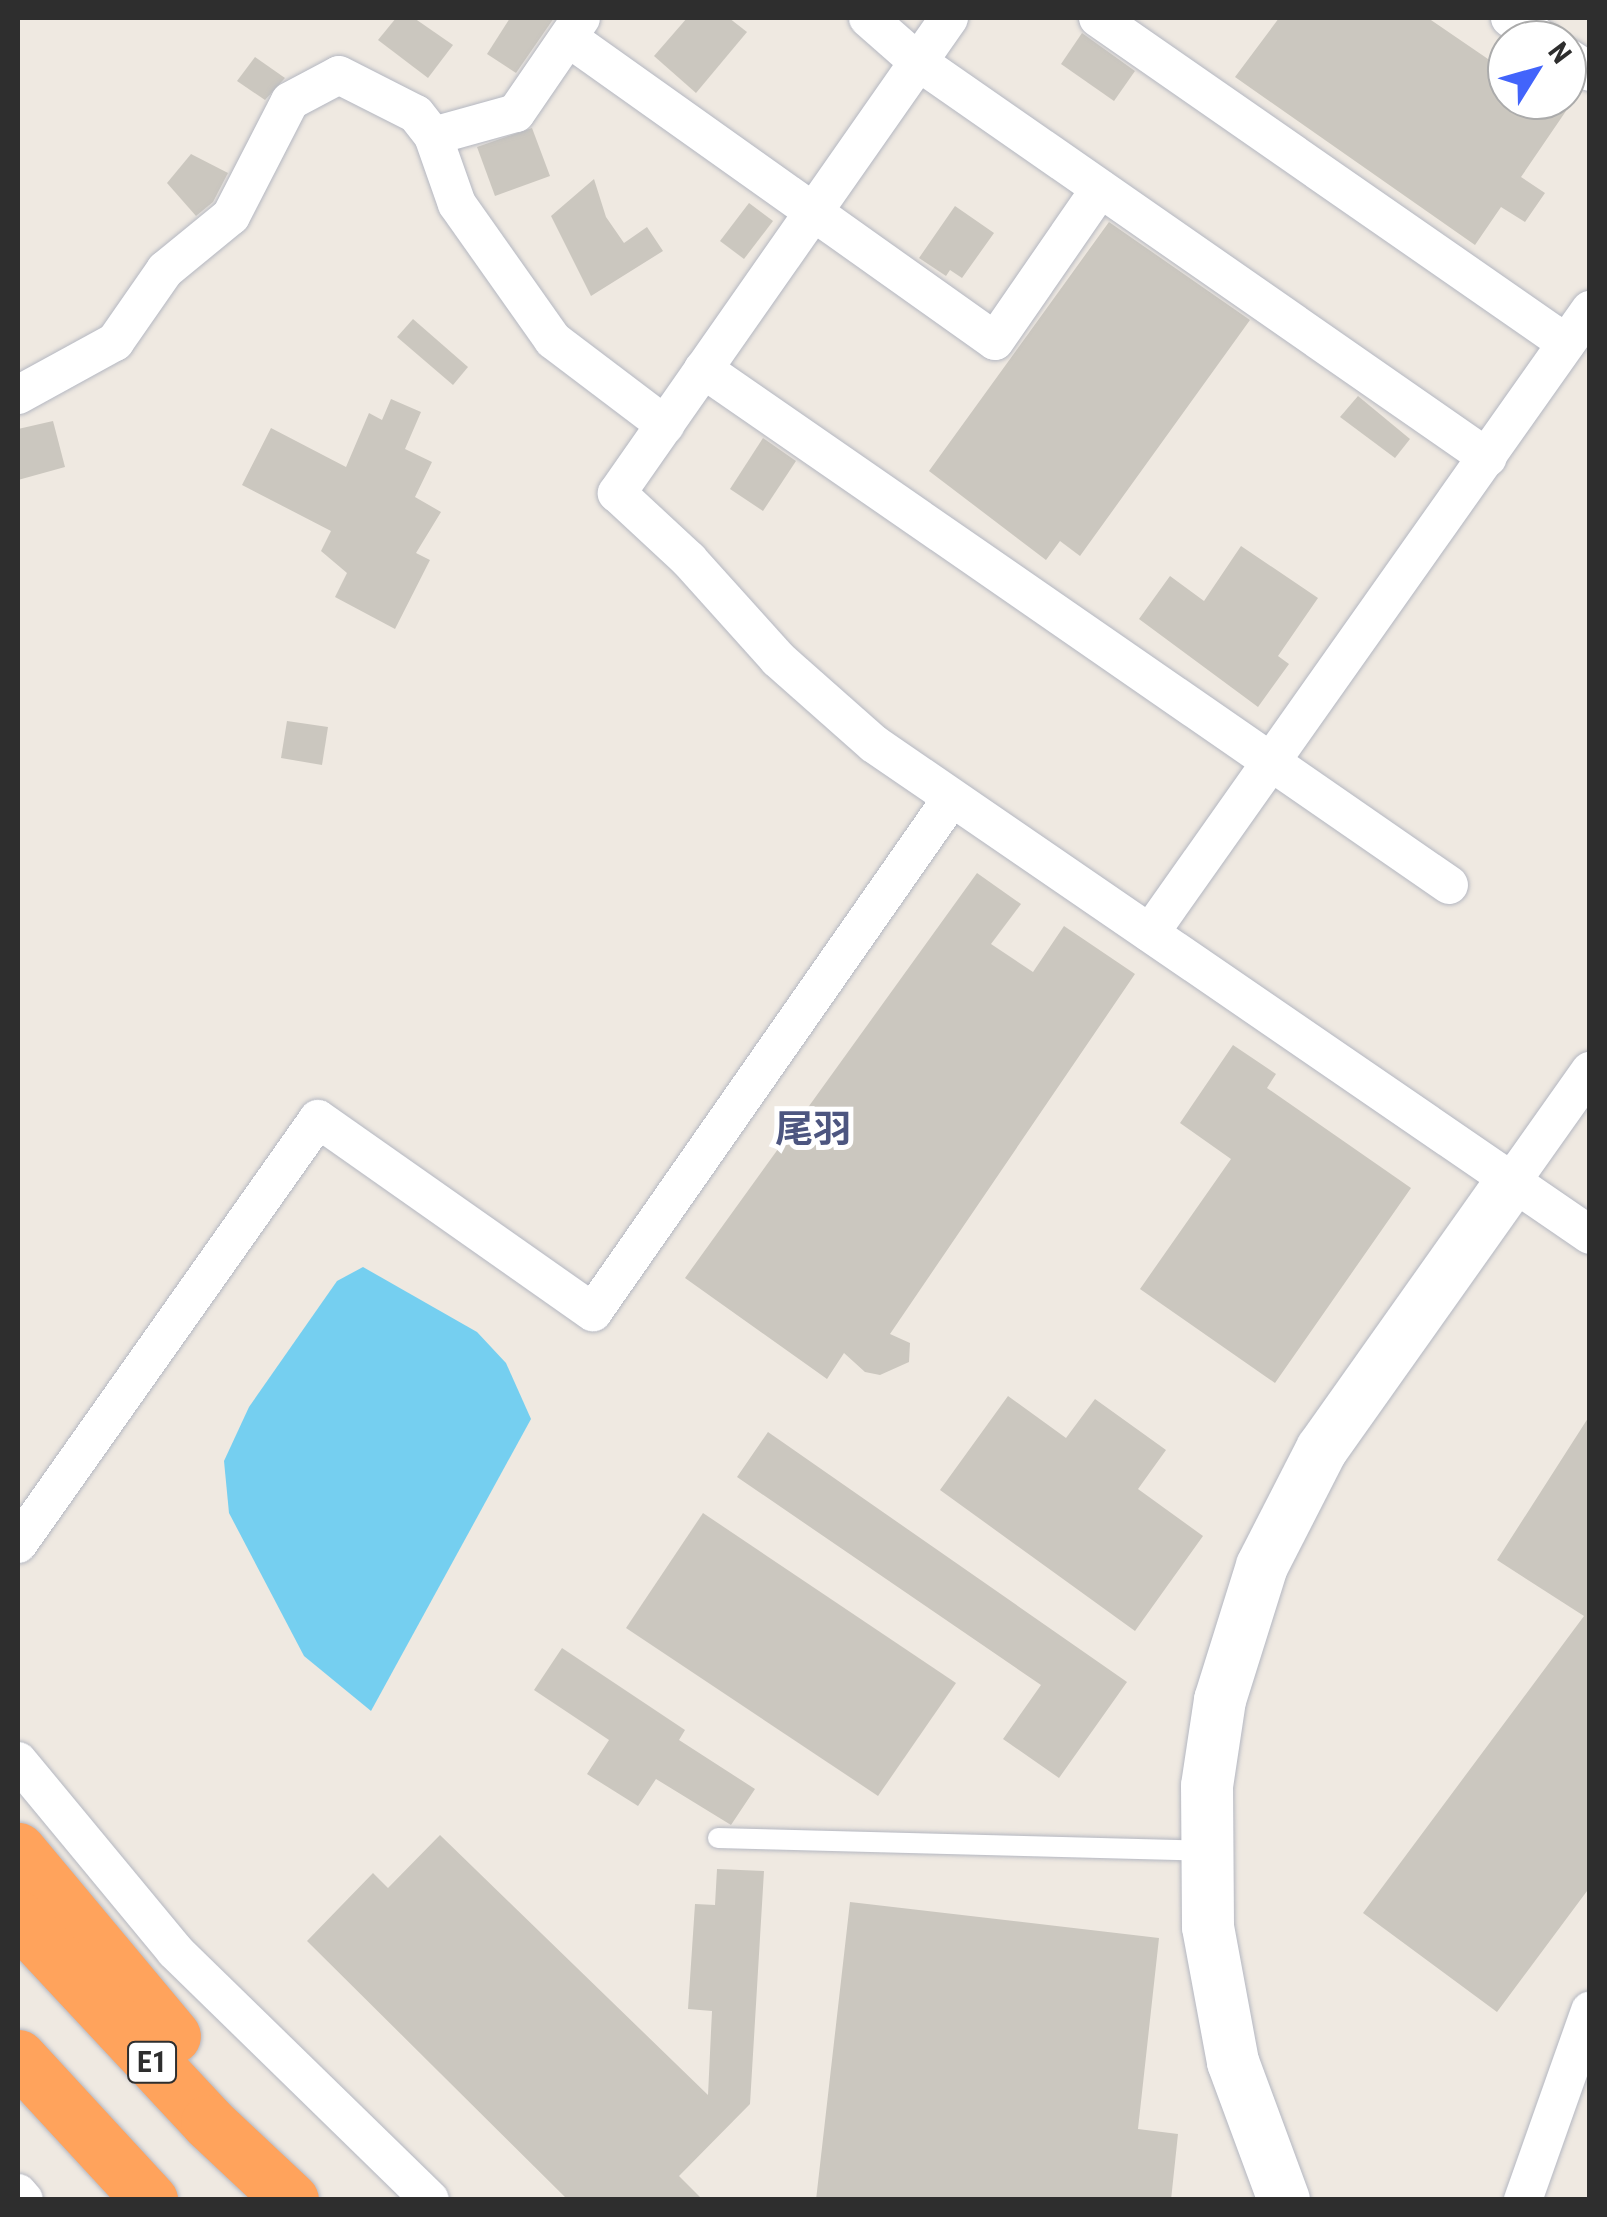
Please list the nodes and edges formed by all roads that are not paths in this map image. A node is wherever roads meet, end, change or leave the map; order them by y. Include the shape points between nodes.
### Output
1 (868, 18) edge
2 (949, 18) edge
3 (1098, 18) edge
4 (576, 28) edge
5 (917, 61) junction
6 (433, 136) junction
7 (1100, 188) junction
8 (810, 214) junction
9 (1590, 310) edge
10 (1566, 343) junction
11 (703, 370) junction
12 (18, 395) edge
13 (664, 425) junction
14 (1488, 458) junction
15 (1270, 764) junction
16 (951, 799) junction
17 (1449, 886) dead end
18 (1150, 933) junction
19 (1590, 1071) edge
20 (1512, 1181) junction
21 (1590, 1236) edge
22 (18, 1544) edge
23 (18, 1761) edge
24 (718, 1838) dead end
25 (18, 1850) edge
26 (1205, 1851) junction
27 (18, 1918) edge
28 (1590, 2012) edge
29 (18, 2058) edge
30 (208, 2122) junction
31 (18, 2193) edge
32 (24, 2200) edge
33 (150, 2200) edge
34 (292, 2200) edge
35 (430, 2200) edge
36 (1284, 2200) edge
37 (1524, 2200) edge

1 - 5 street
2 - 5 street
3 - 10 street
4 - 6 street via 516,113
4 - 8 street
5 - 7 street
5 - 8 street
6 - 12 street via 416,114 339,75 290,101 232,216 165,270 115,342
6 - 13 street via 457,204 553,340
7 - 8 street via 995,341
7 - 14 street
8 - 11 street
9 - 10 street
10 - 14 street
11 - 13 street
11 - 15 street
13 - 16 street via 617,493 689,560 778,659 874,744
14 - 15 street
15 - 17 street
15 - 18 street
16 - 18 street
16 - 22 street via 592,1312 318,1119
18 - 20 street
19 - 20 street
20 - 21 street
20 - 26 street via 1322,1449 1262,1566 1220,1700
23 - 35 street via 175,1951
24 - 26 lane
25 - 30 highway via 170,2030
26 - 36 street via 1208,1927 1233,2062
27 - 30 highway, E1
28 - 37 street
29 - 33 highway
30 - 34 highway, E1
31 - 32 street

